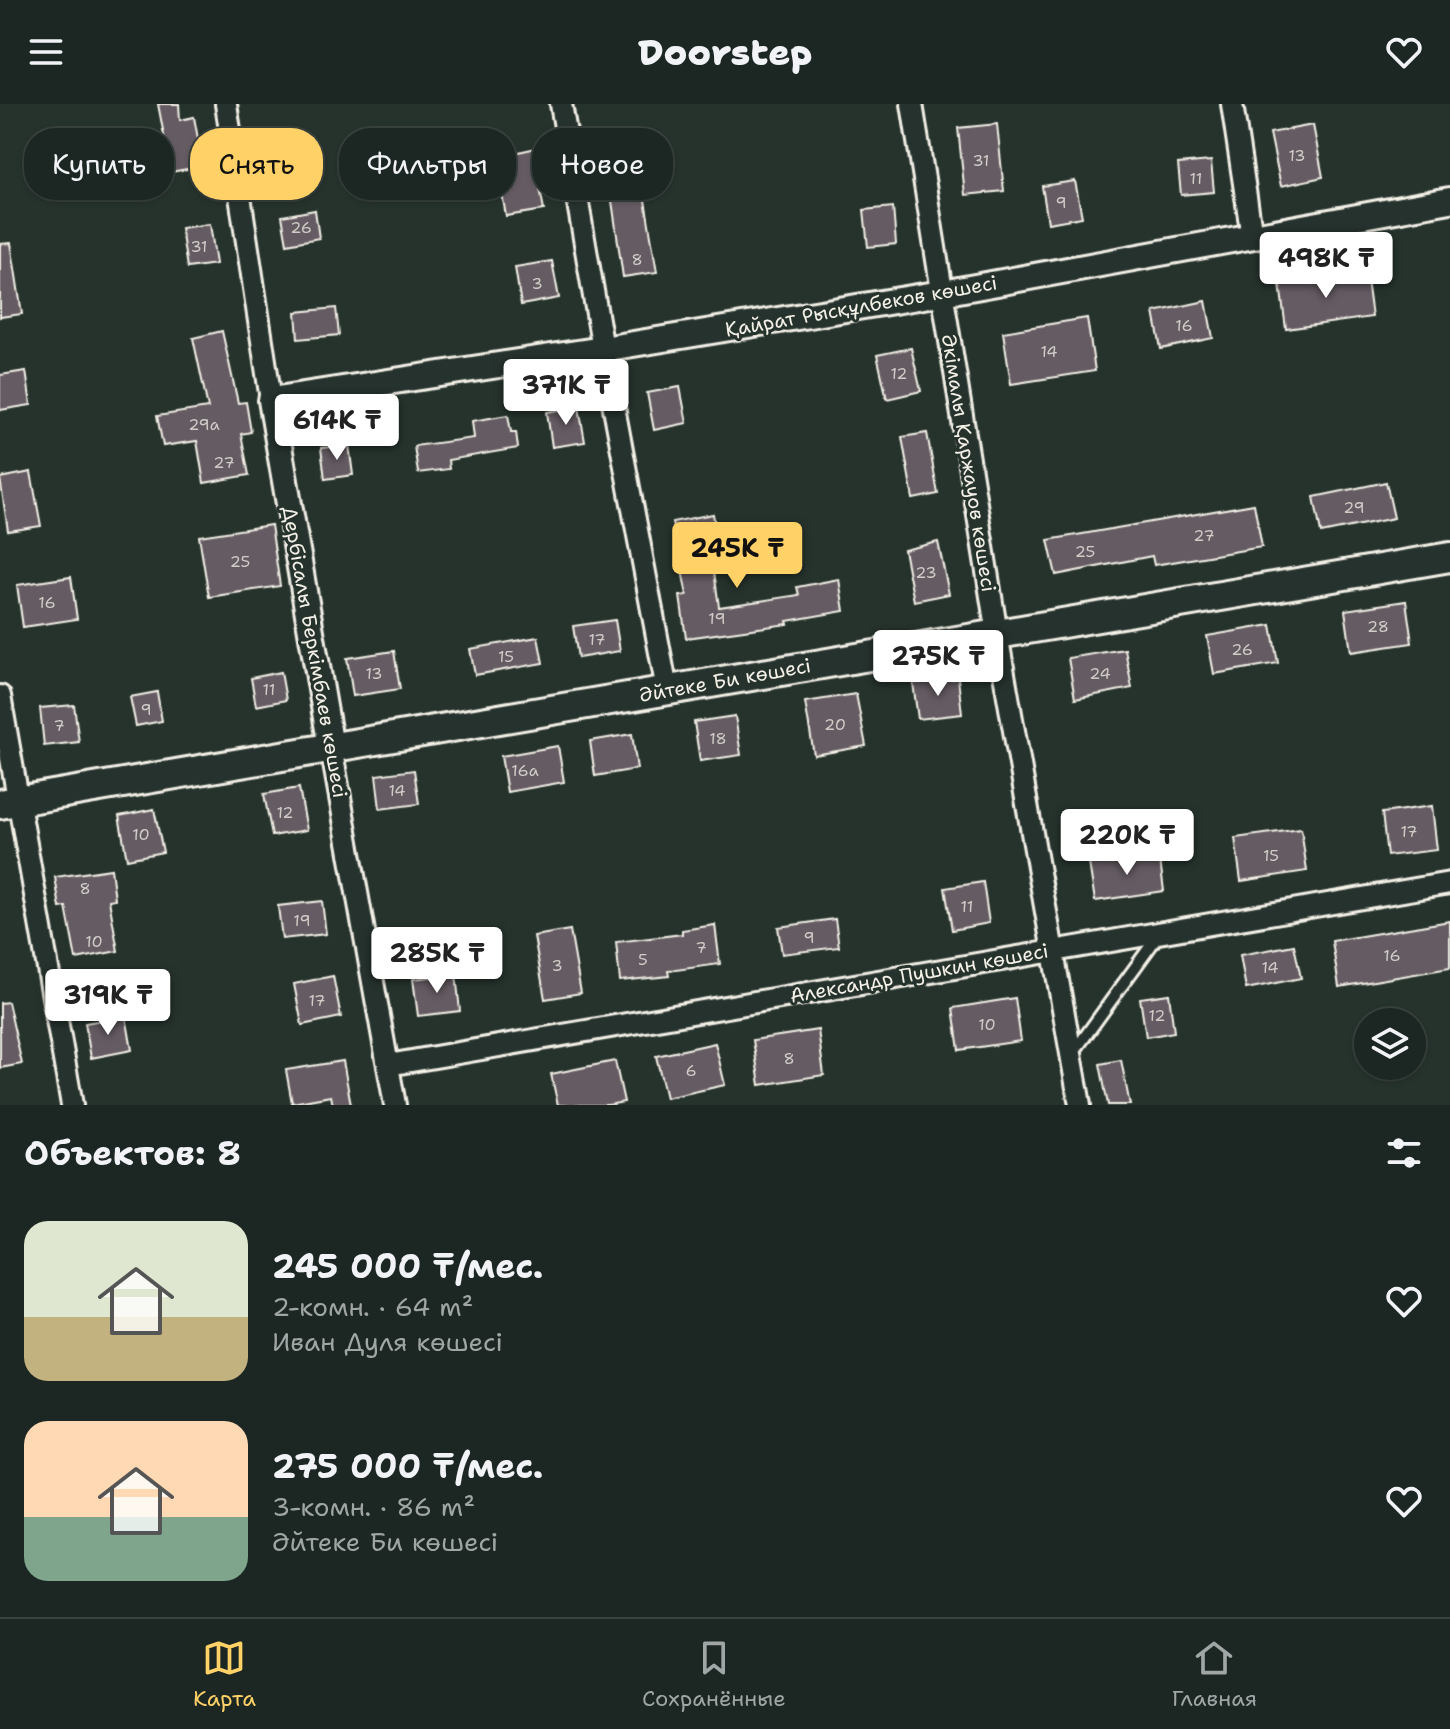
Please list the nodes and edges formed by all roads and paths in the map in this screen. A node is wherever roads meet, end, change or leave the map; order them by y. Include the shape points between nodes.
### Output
1 (226, 104) edge
2 (561, 104) edge
3 (912, 104) edge
4 (1232, 104) edge
5 (1450, 200) edge
6 (1252, 237) junction
7 (942, 293) junction
8 (603, 349) junction
9 (271, 400) junction
10 (1450, 557) edge
11 (997, 634) junction
12 (667, 690) junction
13 (0, 696) edge
14 (331, 747) junction
15 (10, 802) edge
16 (1450, 883) edge
17 (1161, 932) junction
18 (1052, 949) junction
19 (1071, 1056) junction
20 (388, 1065) junction
21 (72, 1105) edge
22 (395, 1105) edge
23 (1080, 1105) edge

1 - 9 street, Дербісалы Беркімбаев көшесі
2 - 8 street
3 - 7 street, Әкімалы Қаржауов көшесі
4 - 6 street
5 - 6 street, Қайрат Рысқұлбеков көшесі
6 - 7 street, Қайрат Рысқұлбеков көшесі
7 - 8 street, Қайрат Рысқұлбеков көшесі
7 - 11 street, Әкімалы Қаржауов көшесі
8 - 9 street, Қайрат Рысқұлбеков көшесі
8 - 12 street
9 - 14 street, Дербісалы Беркімбаев көшесі
10 - 11 main road, Әйтеке Би көшесі
11 - 12 main road, Әйтеке Би көшесі
11 - 18 street, Әкімалы Қаржауов көшесі
12 - 14 main road, Әйтеке Би көшесі
13 - 15 street
14 - 15 main road, Әйтеке Би көшесі
14 - 20 street, Дербісалы Беркімбаев көшесі
15 - 21 street
16 - 17 street, Александр Пушкин көшесі
17 - 18 street, Александр Пушкин көшесі
17 - 19 lane
18 - 19 street, Әкімалы Қаржауов көшесі
18 - 20 street, Александр Пушкин көшесі
19 - 23 street, Әкімалы Қаржауов көшесі
20 - 22 street, Дербісалы Беркімбаев көшесі

